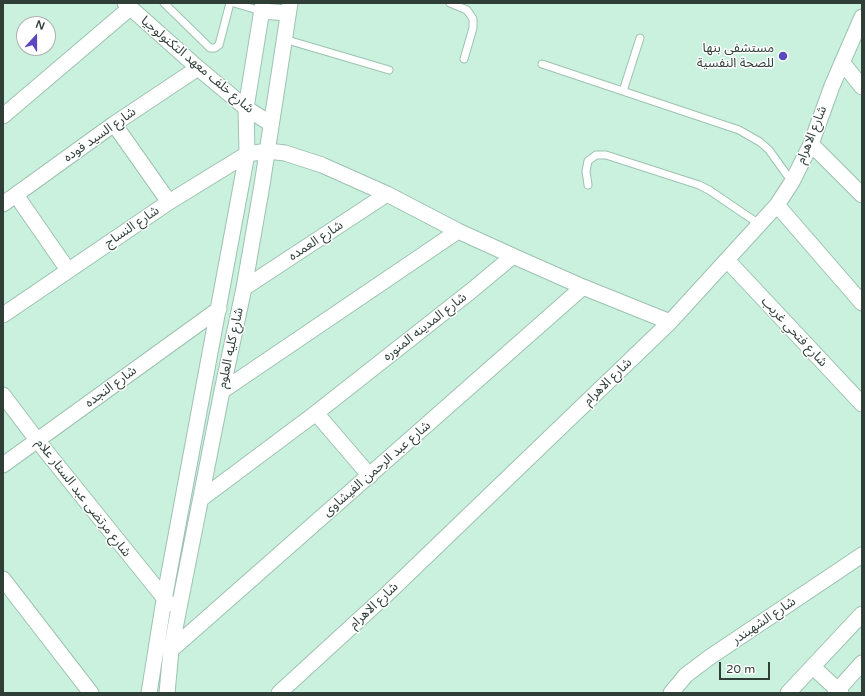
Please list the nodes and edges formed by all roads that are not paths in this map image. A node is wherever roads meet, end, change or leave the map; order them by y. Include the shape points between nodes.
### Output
1 (164, 3) edge
2 (230, 3) edge
3 (234, 3) edge
4 (450, 3) edge
5 (128, 6) edge
6 (262, 7) edge
7 (289, 8) edge
8 (862, 17) edge
9 (640, 38) dead end
10 (284, 39) junction
11 (464, 59) dead end
12 (842, 62) junction
13 (542, 64) dead end
14 (198, 68) junction
15 (389, 70) dead end
16 (862, 86) edge
17 (623, 91) junction
18 (246, 108) junction
19 (3, 116) edge
20 (114, 124) junction
21 (271, 124) junction
22 (811, 144) junction
23 (268, 151) junction
24 (247, 154) junction
25 (792, 182) junction
26 (588, 186) dead end
27 (387, 194) junction
28 (16, 195) junction
29 (862, 195) edge
30 (169, 202) junction
31 (3, 204) edge
32 (777, 205) junction
33 (759, 224) junction
34 (458, 231) junction
35 (513, 256) junction
36 (727, 260) junction
37 (68, 270) junction
38 (582, 287) junction
39 (244, 288) junction
40 (862, 303) edge
41 (219, 309) junction
42 (3, 315) edge
43 (670, 322) junction
44 (222, 391) junction
45 (3, 395) edge
46 (862, 404) edge
47 (316, 413) junction
48 (37, 440) junction
49 (3, 465) edge
50 (370, 476) junction
51 (201, 499) junction
52 (862, 555) edge
53 (3, 579) edge
54 (164, 600) junction
55 (178, 614) junction
56 (862, 614) edge
57 (171, 650) junction
58 (862, 663) edge
59 (813, 667) junction
60 (167, 688) edge
61 (838, 692) edge
62 (91, 693) edge
63 (150, 693) edge
64 (280, 693) edge
65 (671, 693) edge
66 (788, 693) edge

1 - 2 lane via 206,45 215,48 221,41
3 - 6 lane
4 - 11 lane via 467,10 473,19
5 - 14 street, شارع خلف معهد التكنولوجيا
5 - 19 street
6 - 7 street
6 - 18 street, شارع كليه العلوم
7 - 10 street, شارع كليه العلوم
8 - 12 street, شارع الاهرام
9 - 17 lane
10 - 15 lane
10 - 21 street, شارع كليه العلوم
12 - 16 street
12 - 22 street, شارع الاهرام
13 - 17 lane
14 - 18 street, شارع خلف معهد التكنولوجيا
14 - 20 street, شارع السيد فوده
17 - 25 lane via 750,135 769,150
18 - 21 street, شارع خلف معهد التكنولوجيا
18 - 24 street, شارع كليه العلوم
20 - 28 street, شارع السيد فوده
20 - 30 street
21 - 23 street, شارع كليه العلوم
22 - 25 street, شارع الاهرام
22 - 29 street
23 - 24 street, شارع النساج
23 - 27 street, شارع النساج via 304,158
23 - 39 street, شارع كليه العلوم
24 - 30 street, شارع النساج
24 - 41 street, شارع كليه العلوم
25 - 32 street, شارع الاهرام
26 - 33 lane via 588,161 596,155 606,155 704,188
27 - 34 street, شارع النساج
27 - 39 street, شارع العمده
28 - 31 street, شارع السيد فوده
28 - 37 street
30 - 37 street, شارع النساج
32 - 33 street, شارع الاهرام
32 - 40 street
33 - 36 street, شارع الاهرام
34 - 35 street, شارع النساج
34 - 44 street
35 - 38 street
35 - 47 street, شارع المدينه المنوره
36 - 43 street, شارع الاهرام
36 - 46 street, شارع فتحي غريب
37 - 42 street, شارع النساج
38 - 43 street
38 - 50 street, شارع عبد الرحمن الفيشاوى
39 - 44 street, شارع كليه العلوم
41 - 48 street, شارع النجده
41 - 54 street, شارع كليه العلوم
43 - 64 street, شارع الاهرام via 386,596
44 - 51 street, شارع كليه العلوم
45 - 48 street, شارع مرتضى عبد الستار علام
47 - 50 street
47 - 51 street, شارع المدينه المنوره
48 - 49 street, شارع النجده
48 - 54 street, شارع مرتضى عبد الستار علام
50 - 57 street, شارع عبد الرحمن الفيشاوى
51 - 55 street, شارع كليه العلوم
52 - 65 street, شارع الشهبندر via 710,657 686,675
53 - 62 street
54 - 55 street, شارع مرتضى عبد الستار علام
54 - 63 street, شارع كليه العلوم
55 - 57 street, شارع كليه العلوم
56 - 59 street
57 - 60 street, شارع كليه العلوم
58 - 61 street
59 - 61 street
59 - 66 street
60 - 63 street

